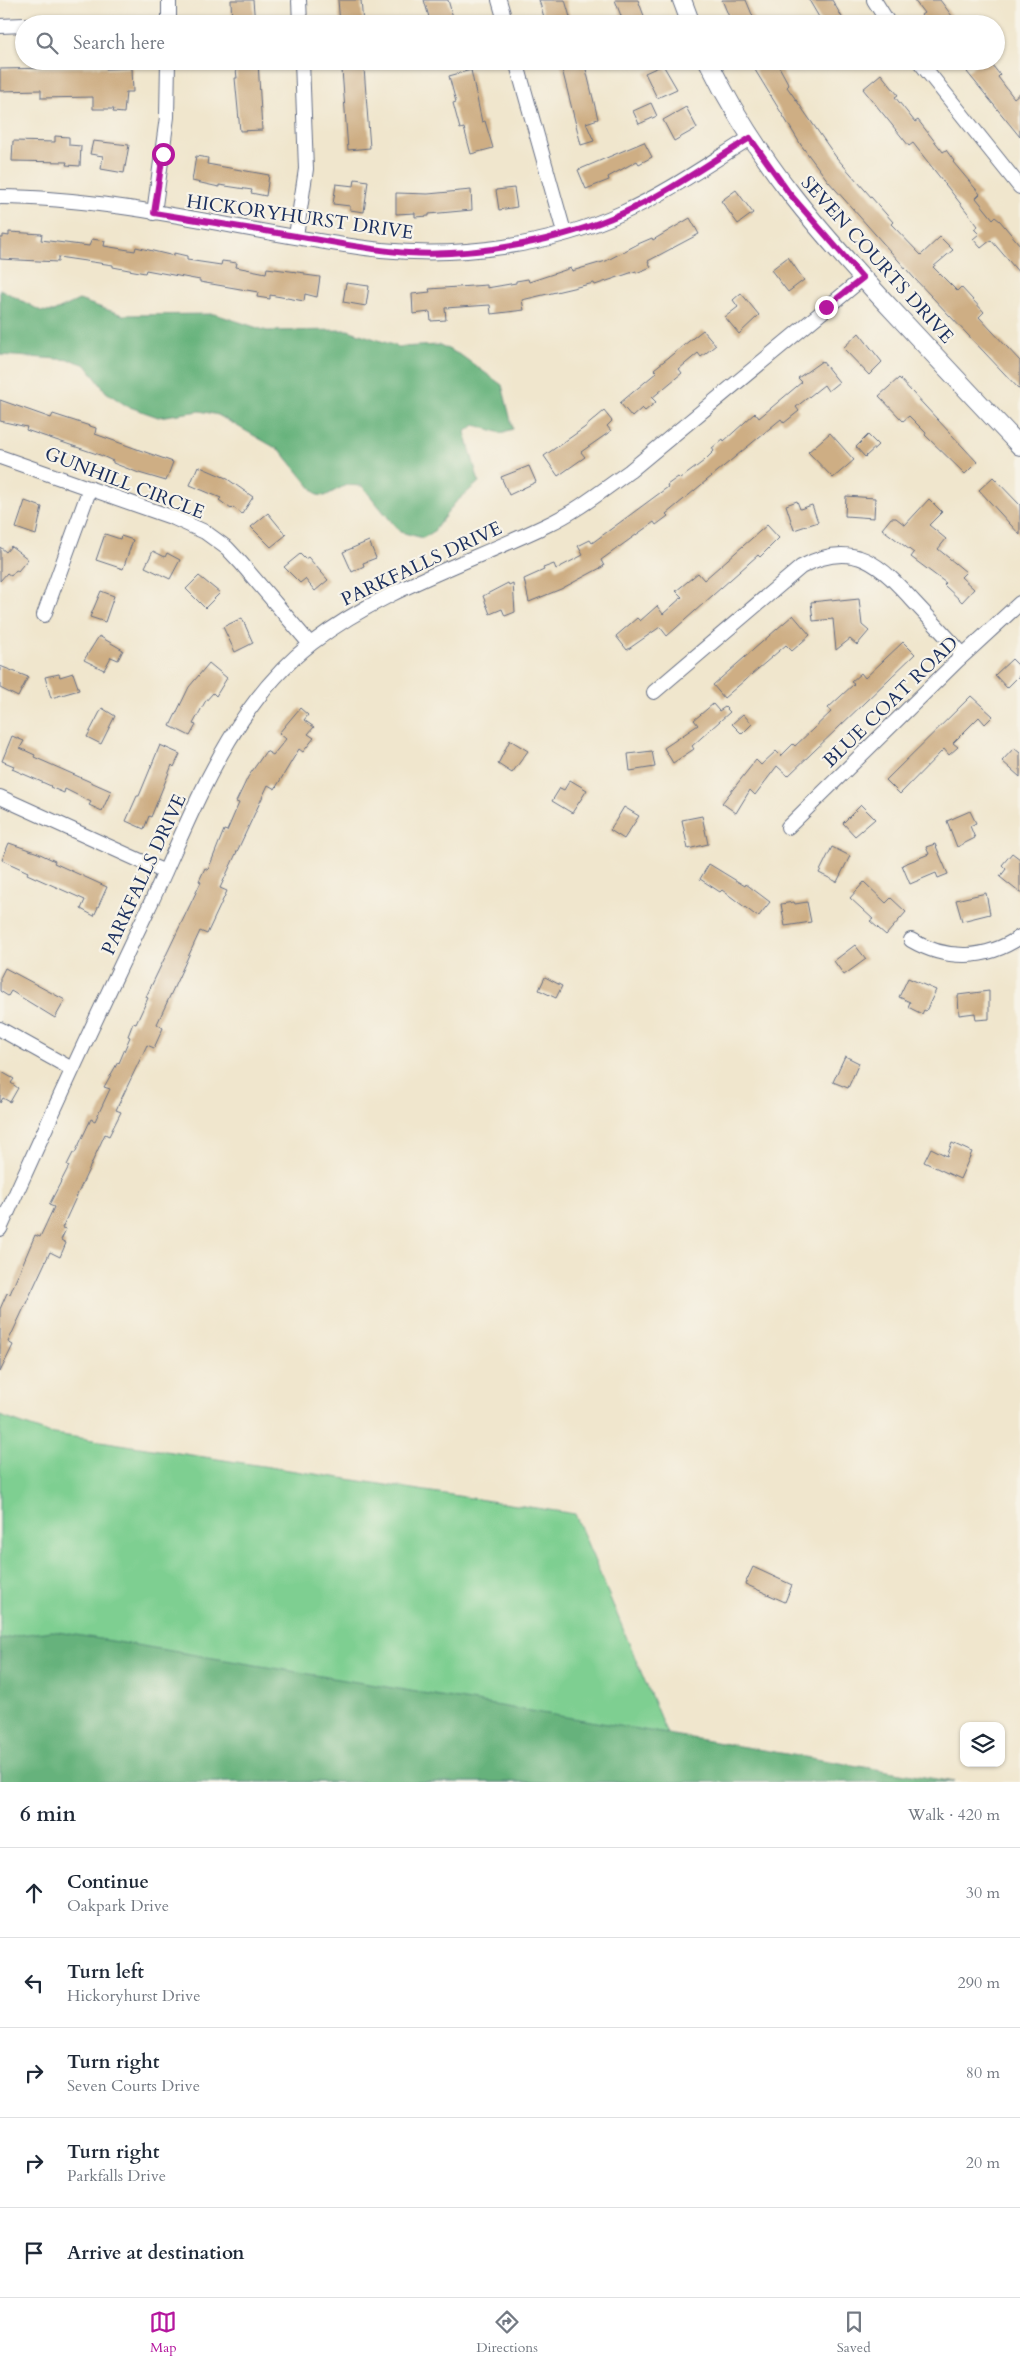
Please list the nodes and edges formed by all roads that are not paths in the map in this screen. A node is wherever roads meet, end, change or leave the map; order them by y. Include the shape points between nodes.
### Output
1 (169, 0) edge
2 (298, 0) edge
3 (499, 0) edge
4 (682, 0) edge
5 (874, 0) edge
6 (169, 15) edge
7 (299, 15) edge
8 (503, 15) edge
9 (688, 15) edge
10 (883, 15) edge
11 (0, 26) edge
12 (15, 26) edge
13 (168, 70) edge
14 (302, 70) edge
15 (519, 70) edge
16 (713, 70) edge
17 (926, 70) edge
18 (750, 138) junction
19 (1020, 187) edge
20 (0, 197) edge
21 (154, 213) junction
22 (564, 232) junction
23 (296, 236) junction
24 (863, 278) junction
25 (1020, 446) edge
26 (0, 457) edge
27 (90, 488) junction
28 (1020, 603) edge
29 (44, 615) dead end
30 (310, 644) junction
31 (963, 655) junction
32 (654, 692) dead end
33 (0, 797) edge
34 (788, 827) dead end
35 (165, 872) junction
36 (1020, 937) edge
37 (911, 940) dead end
38 (0, 1029) edge
39 (72, 1069) junction
40 (0, 1229) edge

1 - 6 street
2 - 7 street
3 - 8 street
4 - 9 street
5 - 10 street
11 - 12 street
13 - 21 street via 167,117
14 - 23 street via 306,168
15 - 22 street
16 - 18 street, SEVEN COURTS DRIVE
17 - 19 street
18 - 22 street, HICKORYHURST DRIVE via 622,213
18 - 24 street, SEVEN COURTS DRIVE via 789,193
20 - 21 street, HICKORYHURST DRIVE via 38,198
21 - 23 street, HICKORYHURST DRIVE
22 - 23 street, HICKORYHURST DRIVE via 493,247 439,252 382,250
24 - 25 street, SEVEN COURTS DRIVE
24 - 30 street, PARKFALLS DRIVE via 630,471 575,510 383,598
26 - 27 street, GUNHILL CIRCLE
27 - 29 street
27 - 30 street, GUNHILL CIRCLE via 190,524 215,539 241,563
28 - 31 street, BLUE COAT ROAD
30 - 35 street, PARKFALLS DRIVE via 266,686 246,714 214,765
31 - 32 street via 883,569 863,559 830,556 801,566
31 - 34 street, BLUE COAT ROAD
33 - 35 street
35 - 39 street, PARKFALLS DRIVE
36 - 37 street via 1000,949 974,955 942,952
38 - 39 street
39 - 40 street, PARKFALLS DRIVE

